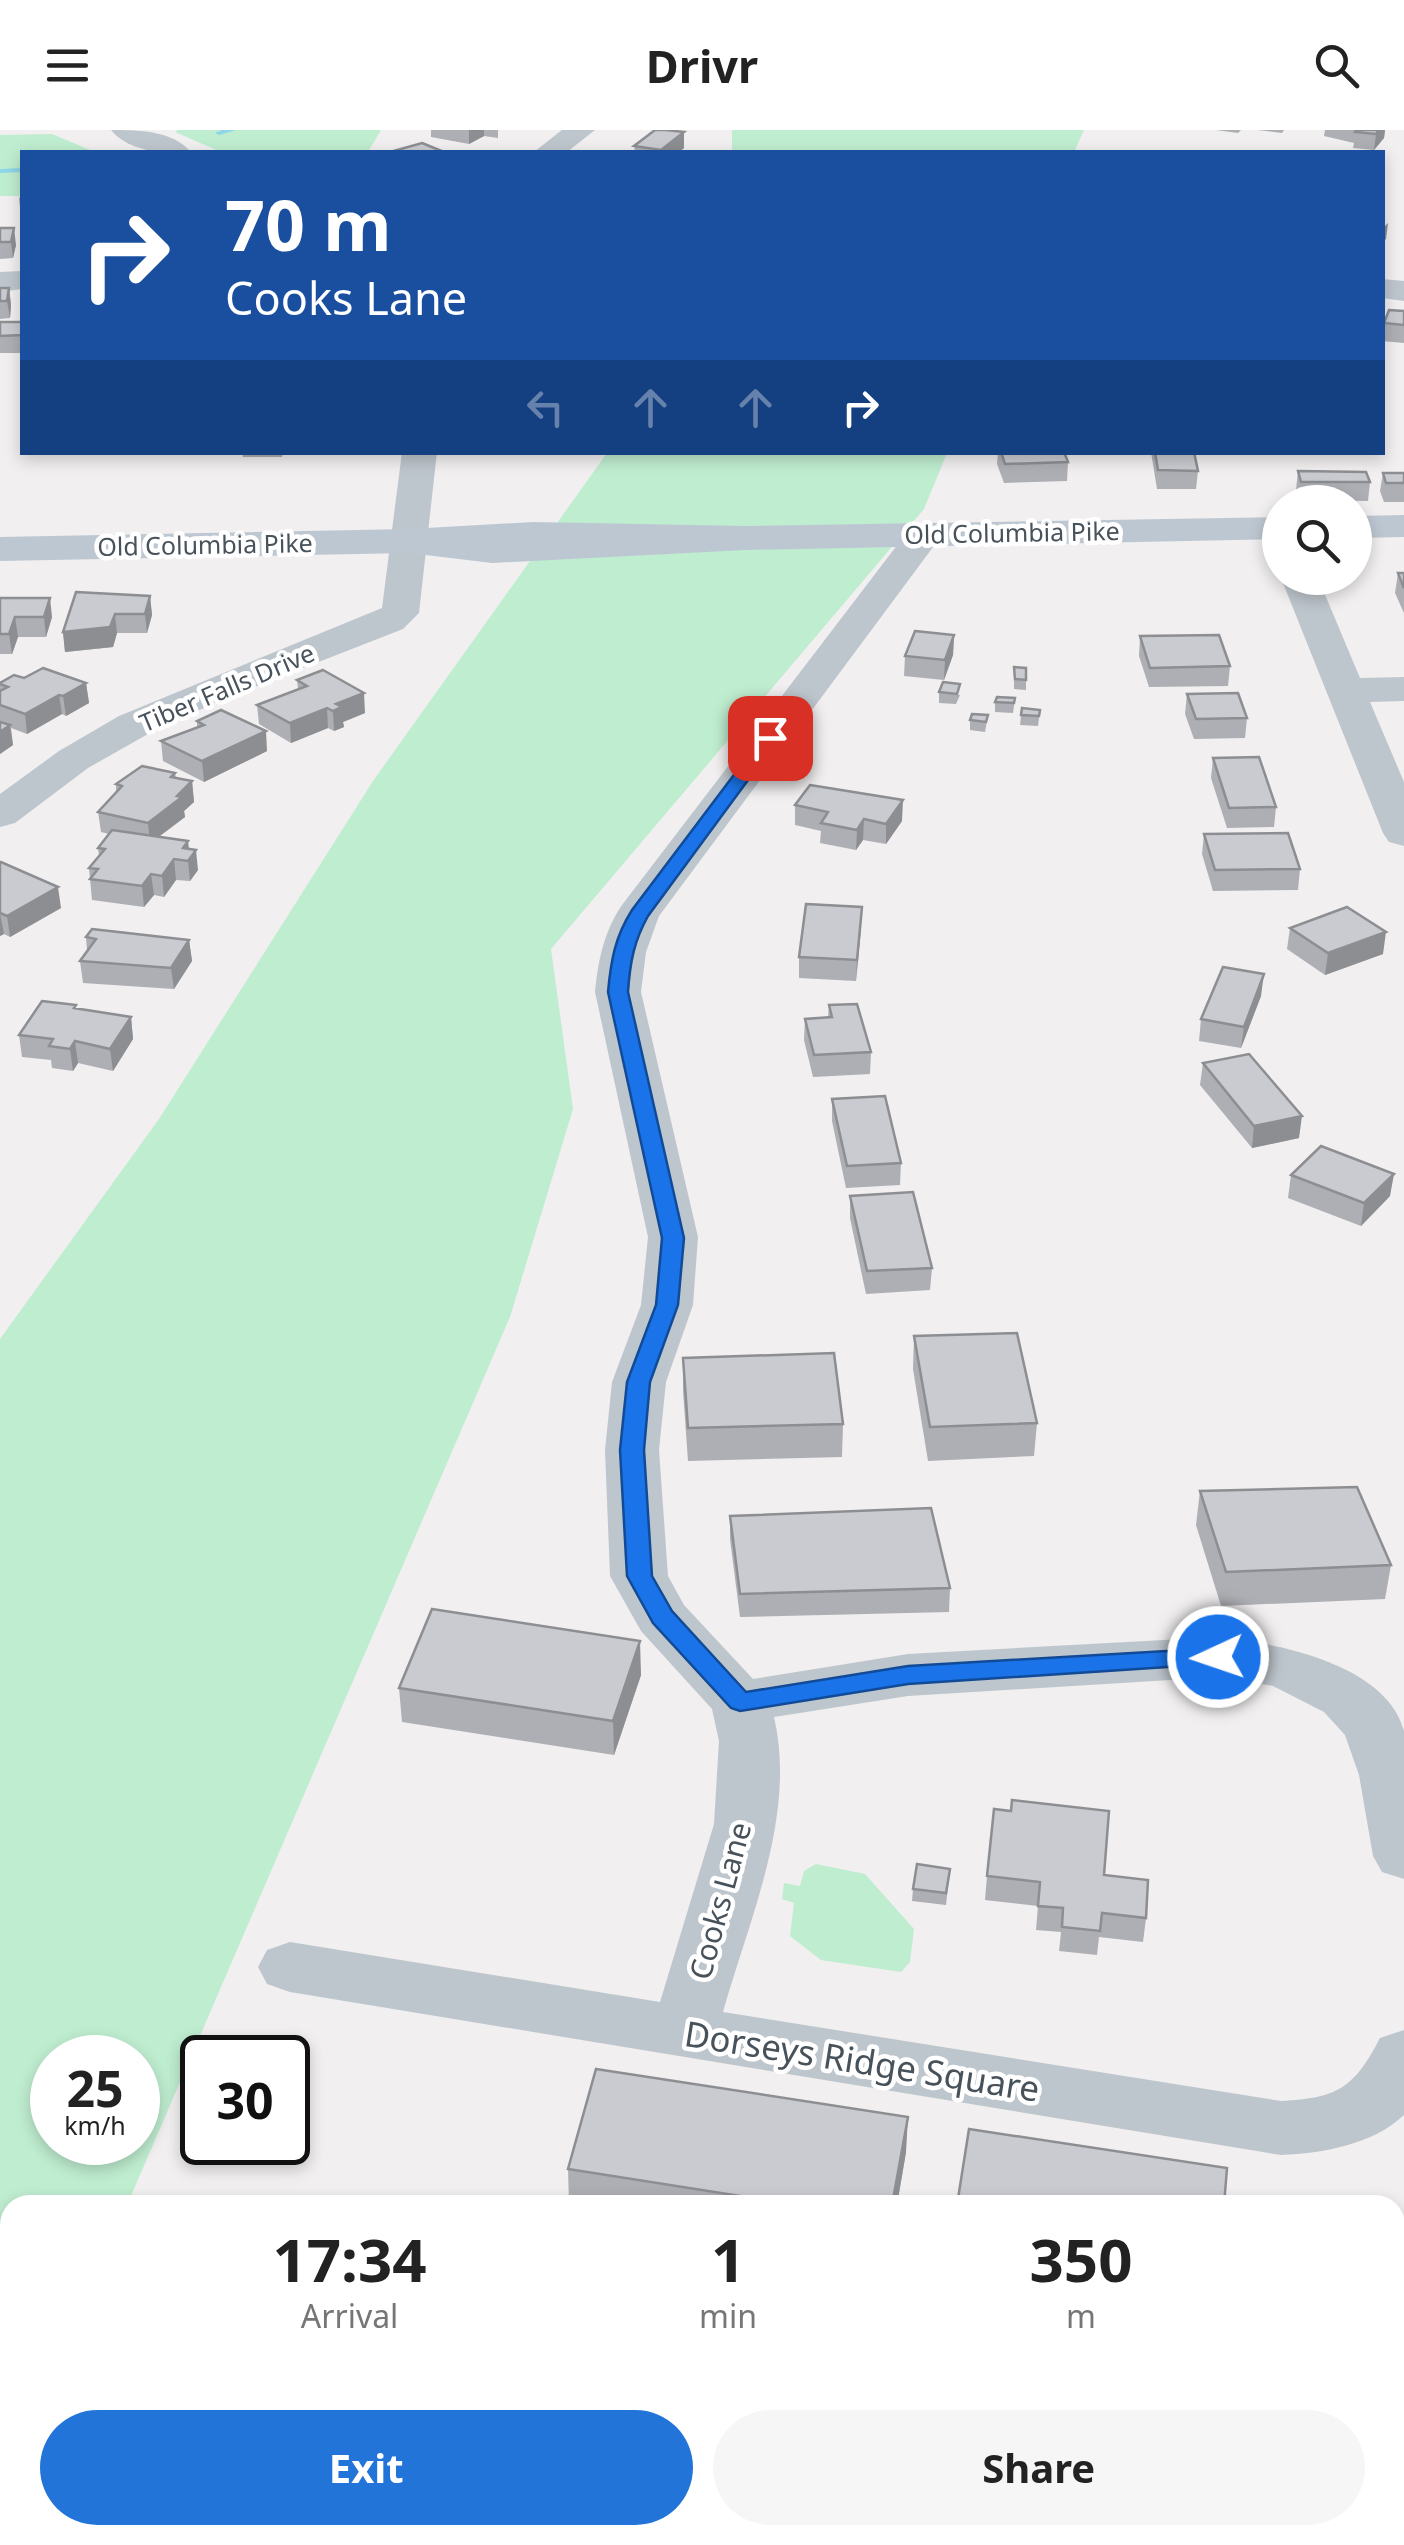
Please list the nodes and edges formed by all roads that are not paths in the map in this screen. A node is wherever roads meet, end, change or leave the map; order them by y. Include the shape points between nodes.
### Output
1 (126, 130) edge
2 (582, 130) edge
3 (171, 150) edge
4 (551, 150) edge
5 (420, 455) edge
6 (1404, 526) edge
7 (1372, 527) edge
8 (1262, 530) edge
9 (924, 535) junction
10 (410, 541) junction
11 (0, 549) edge
12 (1307, 595) edge
13 (1404, 689) edge
14 (1348, 690) junction
15 (0, 814) edge
16 (1404, 833) edge
17 (740, 1702) junction
18 (1404, 1856) edge
19 (290, 1968) dead end
20 (684, 2033) junction
21 (1404, 2056) edge

1 - 3 street
2 - 4 street
5 - 10 street, Tiber Falls Drive
6 - 7 street
8 - 9 street, Old Columbia Pike
9 - 10 street, Old Columbia Pike via 534,534
9 - 17 street via 638,914 620,960 618,992 673,1238 667,1305 637,1399 632,1450 639,1576 662,1617
10 - 11 street, Old Columbia Pike
10 - 15 street, Tiber Falls Drive via 404,603 390,621 150,718 64,765
12 - 14 street
13 - 14 street
14 - 16 street
17 - 18 street via 908,1675 1252,1660 1321,1684 1373,1728 1396,1799
17 - 20 street, Cooks Lane via 749,1740 745,1824
19 - 20 street, Dorseys Ridge Square
20 - 21 street, Dorseys Ridge Square via 1281,2128 1324,2127 1357,2116 1399,2074

